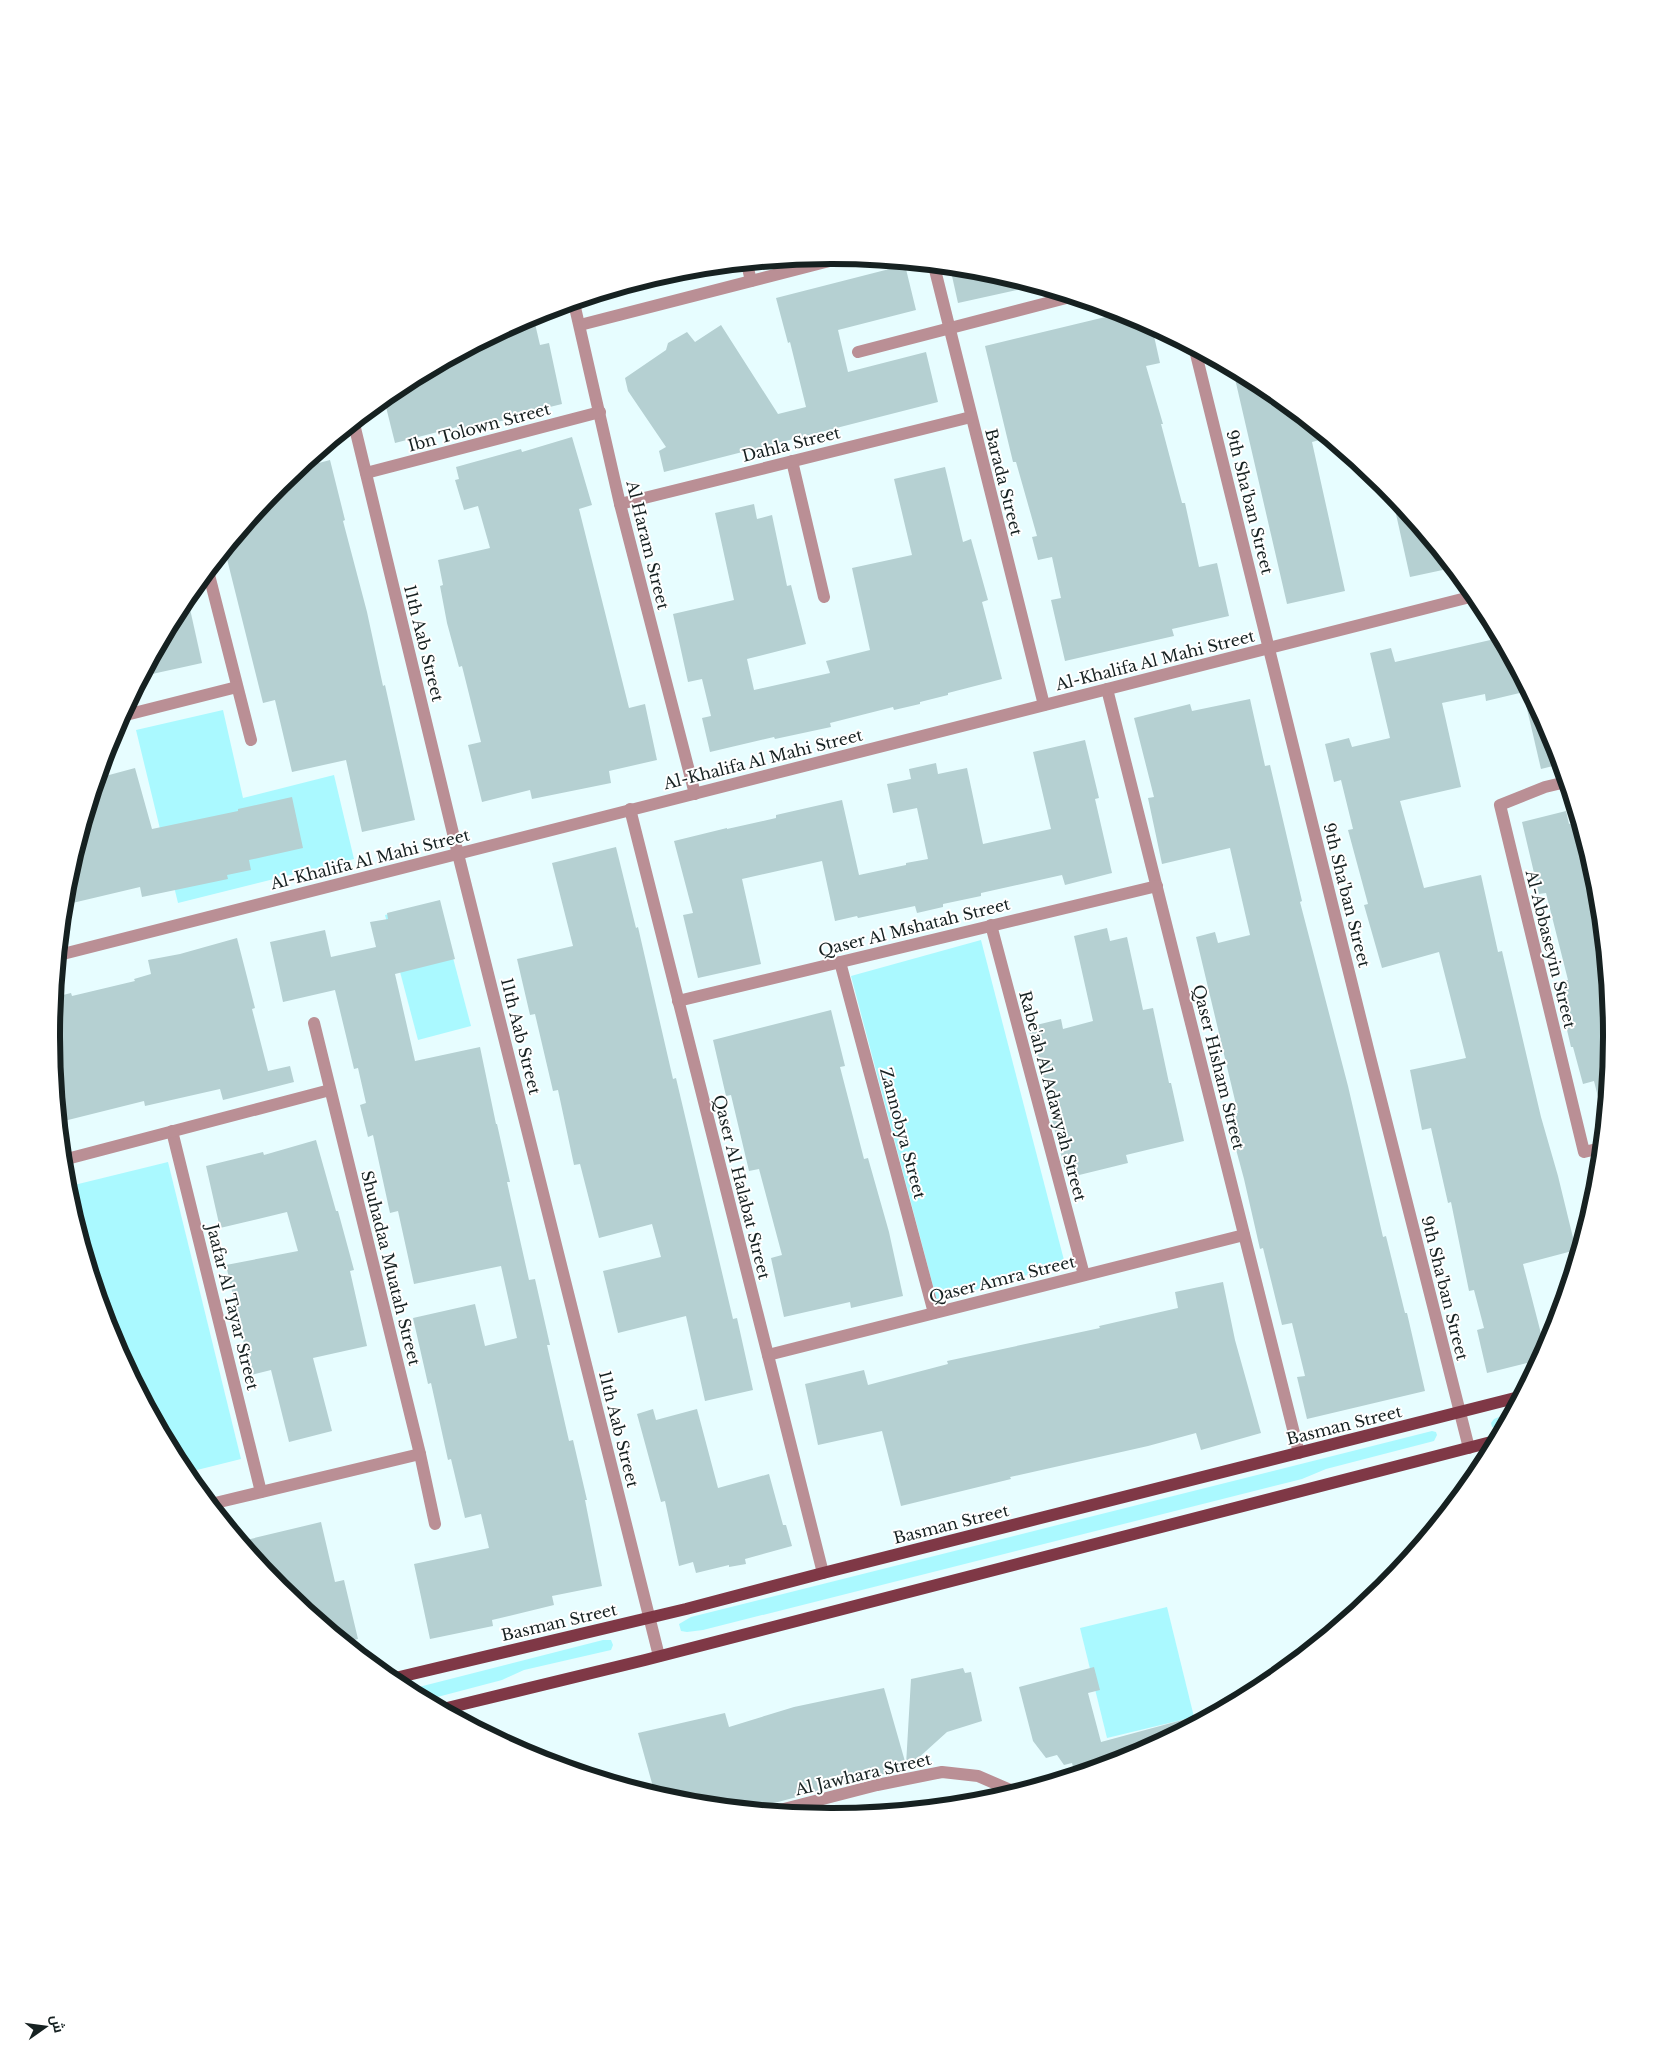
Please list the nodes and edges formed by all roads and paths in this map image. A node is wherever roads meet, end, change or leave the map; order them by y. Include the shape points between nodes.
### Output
1 (815, 265) edge
2 (748, 269) edge
3 (935, 272) edge
4 (751, 281) junction
5 (1060, 300) edge
6 (576, 308) edge
7 (580, 325) junction
8 (949, 328) junction
9 (858, 352) dead end
10 (1197, 357) edge
11 (600, 412) junction
12 (971, 416) junction
13 (355, 429) edge
14 (792, 461) junction
15 (366, 473) junction
16 (620, 504) junction
17 (210, 579) edge
18 (824, 597) dead end
19 (1467, 598) edge
20 (1269, 648) junction
21 (237, 686) junction
22 (1107, 689) junction
23 (1044, 705) junction
24 (132, 714) edge
25 (251, 740) dead end
26 (1560, 783) edge
27 (695, 794) junction
28 (630, 809) junction
29 (458, 854) junction
30 (1157, 886) junction
31 (991, 926) junction
32 (65, 954) edge
33 (840, 962) junction
34 (678, 1001) junction
35 (314, 1023) dead end
36 (330, 1090) junction
37 (172, 1130) junction
38 (1594, 1150) edge
39 (70, 1158) edge
40 (1244, 1235) junction
41 (1084, 1275) junction
42 (934, 1313) junction
43 (768, 1355) junction
44 (1512, 1399) edge
45 (1459, 1413) junction
46 (1487, 1443) edge
47 (1469, 1448) junction
48 (1300, 1453) junction
49 (420, 1454) junction
50 (261, 1492) junction
51 (217, 1503) edge
52 (435, 1524) dead end
53 (823, 1573) junction
54 (649, 1618) junction
55 (659, 1656) junction
56 (402, 1676) edge
57 (451, 1707) edge
58 (1005, 1787) edge
59 (794, 1806) edge

1 - 4 street
2 - 4 street
3 - 8 street, Barada Street
4 - 7 street
5 - 8 street
6 - 7 street, Al Haram Street
7 - 11 street, Al Haram Street
8 - 9 street
8 - 12 street, Barada Street
10 - 20 street, 9th Sha'ban Street
11 - 15 street, Ibn Tolown Street
11 - 16 street, Al Haram Street
12 - 14 street, Dahla Street
12 - 23 street, Barada Street
13 - 15 street, 11th Aab Street
14 - 16 street, Dahla Street
14 - 18 street
15 - 29 street, 11th Aab Street
16 - 27 street, Al Haram Street
17 - 21 street
19 - 20 street, Al-Khalifa Al Mahi Street
20 - 22 street, Al-Khalifa Al Mahi Street
20 - 45 street, 9th Sha'ban Street
21 - 24 street
21 - 25 street
22 - 23 street, Al-Khalifa Al Mahi Street
22 - 30 street, Qaser Hisham Street
23 - 27 street, Al-Khalifa Al Mahi Street
26 - 38 street, Al-Abbaseyin Street via 1500,806 1584,1152
27 - 28 street, Al-Khalifa Al Mahi Street
28 - 29 street, Al-Khalifa Al Mahi Street
28 - 34 street, Qaser Al Halabat Street
29 - 32 street, Al-Khalifa Al Mahi Street
29 - 54 street, 11th Aab Street
30 - 31 street, Qaser Al Mshatah Street
30 - 40 street, Qaser Hisham Street
31 - 33 street, Qaser Al Mshatah Street
31 - 41 street, Rabe'ah Al Adawyah Street
33 - 34 street, Qaser Al Mshatah Street
33 - 42 street, Zannobya Street
34 - 43 street, Qaser Al Halabat Street
35 - 36 street, Shuhadaa Muatah Street
36 - 37 street
36 - 49 street, Shuhadaa Muatah Street
37 - 39 street
37 - 50 street, Jaafar Al Tayar Street
40 - 41 street, Qaser Amra Street
40 - 48 street, Qaser Hisham Street
41 - 42 street, Qaser Amra Street
42 - 43 street, Qaser Amra Street
43 - 53 street, Qaser Al Halabat Street
44 - 45 main road, Basman Street
45 - 47 street, 9th Sha'ban Street
45 - 48 main road, Basman Street
46 - 47 main road
47 - 55 main road
48 - 53 main road, Basman Street
49 - 50 street
49 - 52 street, Shuhadaa Muatah Street
50 - 51 street
53 - 54 main road, Basman Street
54 - 55 street, 11th Aab Street
54 - 56 main road, Basman Street
55 - 57 main road
58 - 59 street, Al Jawhara Street via 978,1776 942,1772

